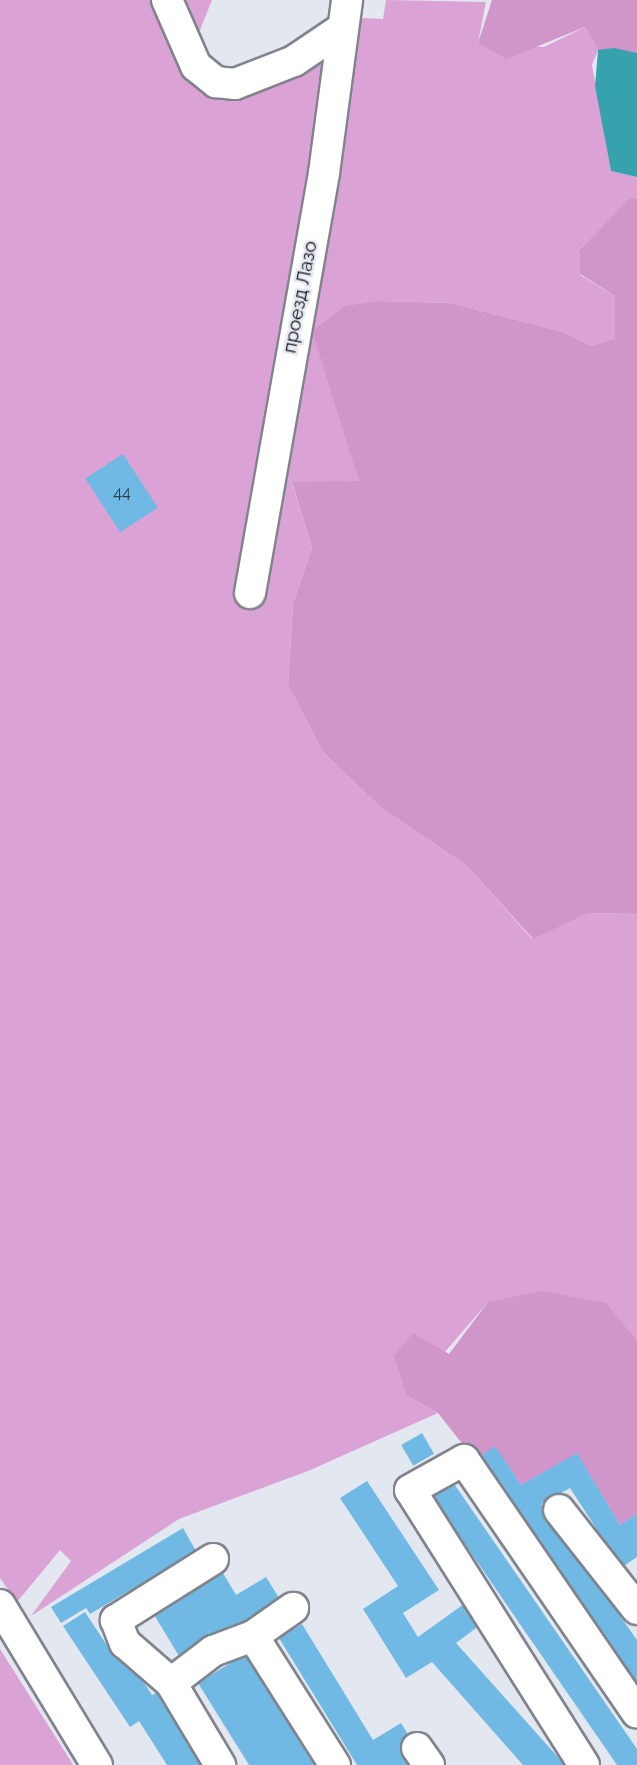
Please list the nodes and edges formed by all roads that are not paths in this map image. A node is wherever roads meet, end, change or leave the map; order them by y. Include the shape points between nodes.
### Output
1 (167, 0) edge
2 (347, 0) edge
3 (340, 30) junction
4 (250, 593) dead end
5 (559, 1510) dead end
6 (213, 1559) dead end
7 (632, 1592) edge
8 (0, 1605) edge
9 (293, 1608) dead end
10 (253, 1636) junction
11 (171, 1684) junction
12 (637, 1713) edge
13 (93, 1764) edge
14 (220, 1765) edge
15 (335, 1765) edge
16 (584, 1765) edge

1 - 3 street via 196,66 216,82 235,84 294,61
2 - 3 street, проезд Лазо
3 - 4 street, проезд Лазо via 324,173
5 - 7 street
6 - 11 street via 116,1620 125,1643
8 - 13 street
9 - 10 street
10 - 11 street via 213,1651
10 - 15 street
11 - 14 street
12 - 16 street via 464,1460 410,1490

